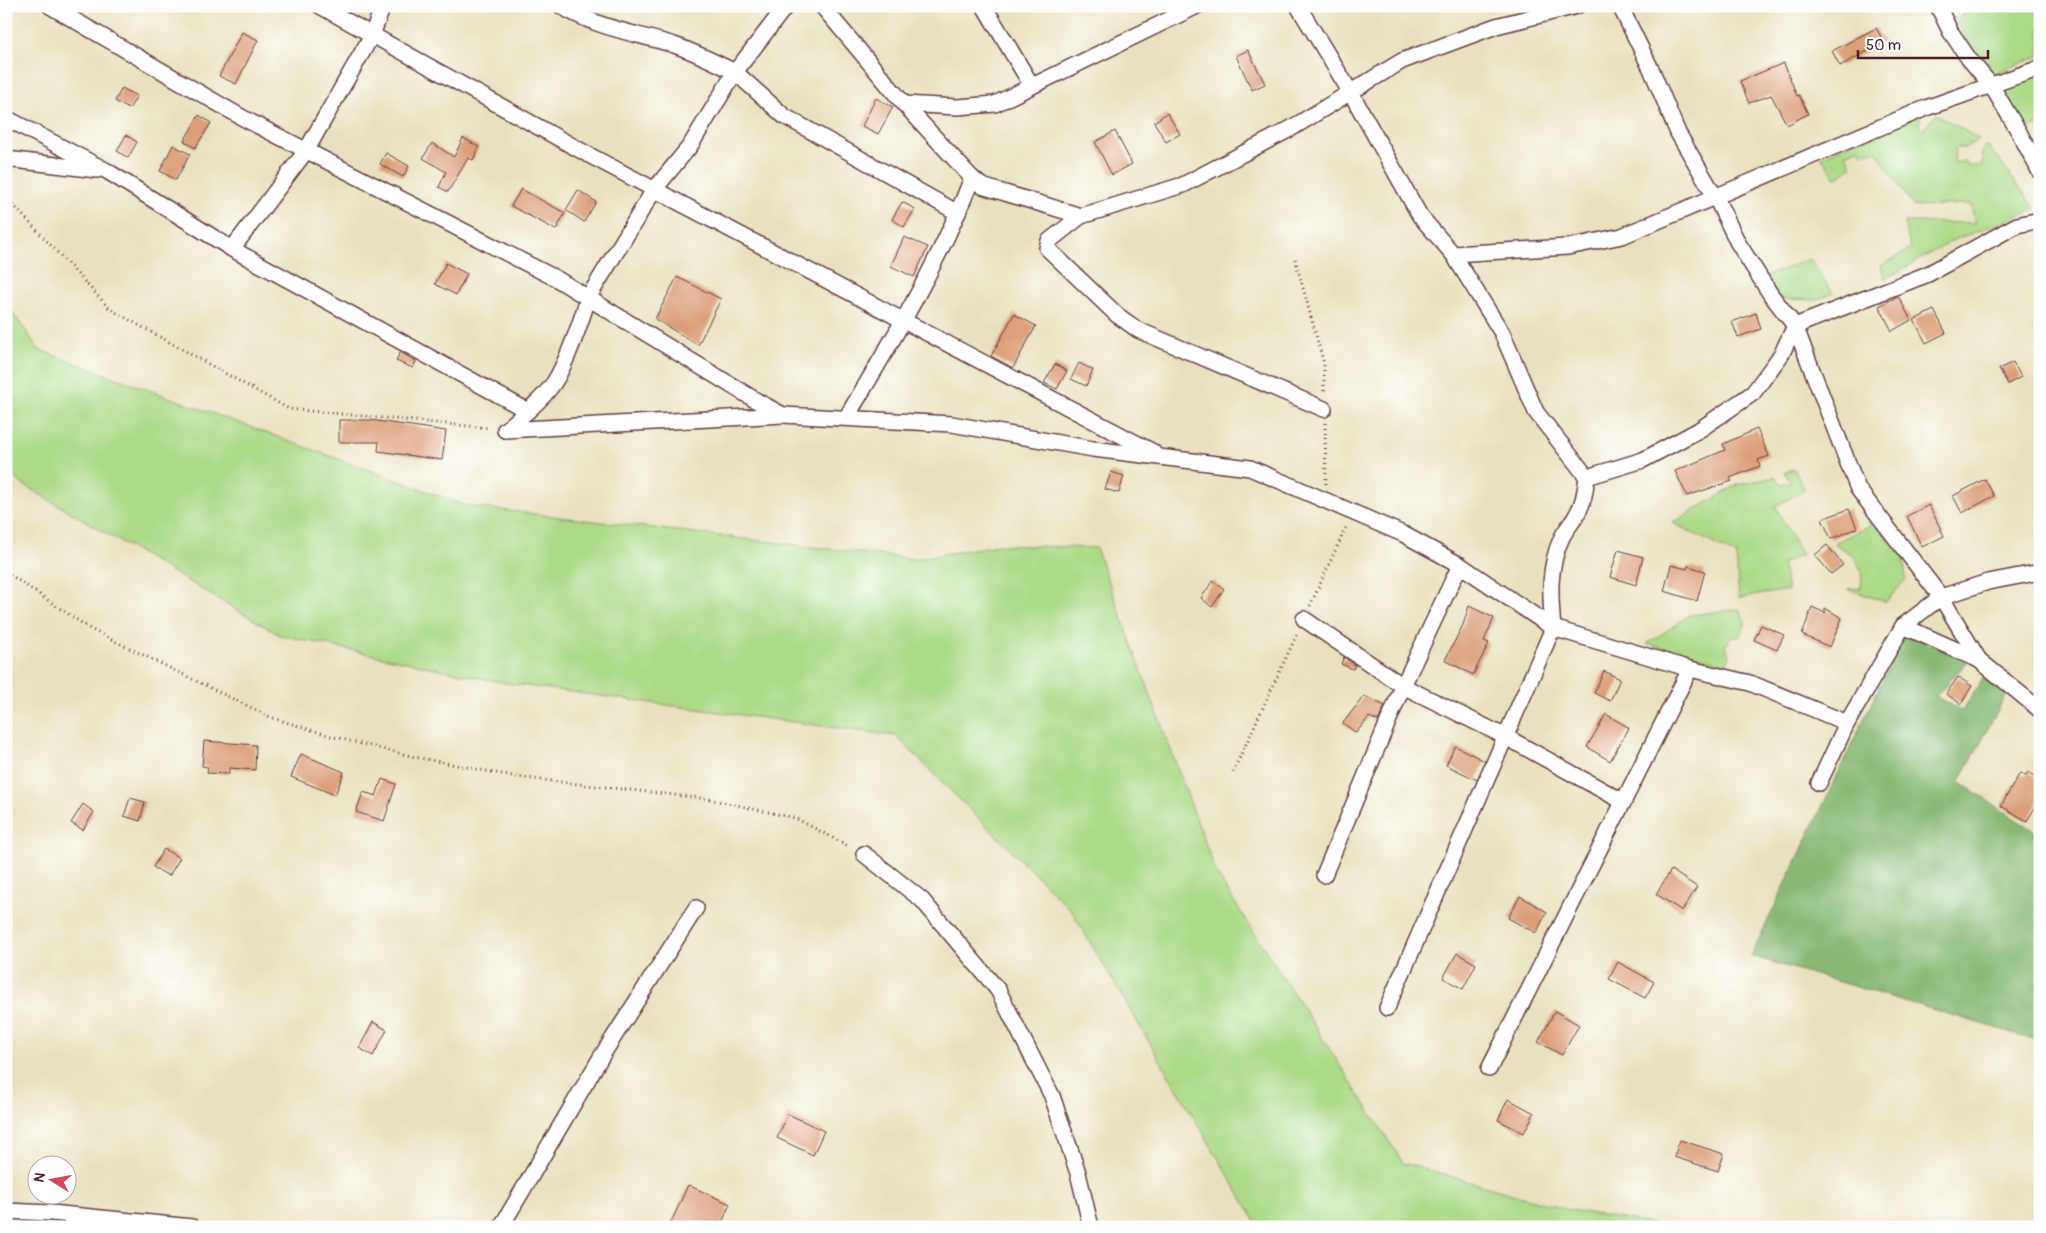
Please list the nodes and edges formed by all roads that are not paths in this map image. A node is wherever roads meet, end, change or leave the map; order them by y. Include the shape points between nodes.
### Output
1 (50, 6) edge
2 (320, 6) edge
3 (383, 6) edge
4 (561, 6) edge
5 (786, 6) edge
6 (822, 6) edge
7 (984, 6) edge
8 (1197, 6) edge
9 (1298, 6) edge
10 (1577, 6) edge
11 (1620, 6) edge
12 (1938, 6) edge
13 (372, 35) junction
14 (2040, 68) edge
15 (735, 72) junction
16 (1991, 85) junction
17 (1032, 86) junction
18 (1351, 93) junction
19 (904, 104) junction
20 (6, 118) edge
21 (306, 151) junction
22 (6, 159) edge
23 (107, 171) junction
24 (2040, 172) edge
25 (972, 178) junction
26 (654, 190) junction
27 (1716, 198) junction
28 (958, 213) junction
29 (1081, 216) junction
30 (2040, 220) edge
31 (232, 249) junction
32 (1453, 254) junction
33 (588, 298) junction
34 (904, 322) junction
35 (1795, 326) junction
36 (1324, 409) road end
37 (528, 411) junction
38 (784, 415) junction
39 (846, 418) junction
40 (1161, 456) junction
41 (1587, 477) junction
42 (1460, 565) junction
43 (2040, 572) edge
44 (1941, 597) junction
45 (1304, 619) road end
46 (1903, 626) junction
47 (1553, 628) junction
48 (1979, 660) junction
49 (1690, 669) junction
50 (1403, 686) junction
51 (2040, 710) edge
52 (1847, 723) junction
53 (1506, 737) junction
54 (1819, 783) dead end
55 (1624, 802) junction
56 (864, 854) road end
57 (1324, 875) dead end
58 (696, 908) dead end
59 (1387, 1008) dead end
60 (1490, 1069) dead end
61 (6, 1211) edge
62 (192, 1227) edge
63 (501, 1227) edge
64 (1091, 1227) edge

1 - 21 street
2 - 13 street
3 - 13 street
4 - 15 street via 580,18 673,45
5 - 15 street
6 - 19 street
7 - 17 street
8 - 17 street
9 - 18 street
10 - 18 street via 1496,26 1438,46 1402,61
11 - 27 street via 1652,70 1678,133
12 - 16 street via 1954,38
13 - 21 street
13 - 26 street
14 - 16 street
15 - 26 street via 690,146
15 - 28 street via 784,116
16 - 24 street
16 - 27 street via 1926,108
17 - 19 street via 995,104 957,107
18 - 29 street via 1267,142 1183,185
18 - 32 street via 1420,216
19 - 25 street
20 - 23 street
21 - 31 street
21 - 33 street
22 - 23 street
23 - 31 street
25 - 28 street
25 - 29 street via 982,186
26 - 33 street
26 - 34 street
27 - 32 street via 1622,236 1568,248
27 - 35 street via 1738,243
28 - 34 street
29 - 36 street via 1049,241 1047,248 1117,315 1138,330
30 - 35 street via 2017,225 1928,274
31 - 37 street
32 - 41 street via 1502,333 1536,412
33 - 37 street via 554,383
33 - 38 street
34 - 39 street
34 - 40 street
35 - 41 street via 1782,355 1753,393 1699,430 1643,460
35 - 44 street via 1858,489
37 - 38 street via 505,430
38 - 39 street
39 - 40 street via 952,424 1093,449
40 - 42 street via 1250,468 1403,534
41 - 47 street via 1584,500 1554,559 1550,590
42 - 47 street
42 - 50 street
43 - 44 street via 1988,582
44 - 46 street
44 - 48 street
45 - 50 street
46 - 48 street
46 - 52 street
47 - 49 street
47 - 53 street
48 - 51 street
49 - 52 street via 1750,683
49 - 55 street
50 - 53 street
50 - 57 street
52 - 54 street
53 - 55 street
53 - 59 street
55 - 60 street
56 - 64 street via 922,900 998,990 1052,1096 1078,1173
58 - 63 street via 601,1057
61 - 62 street

